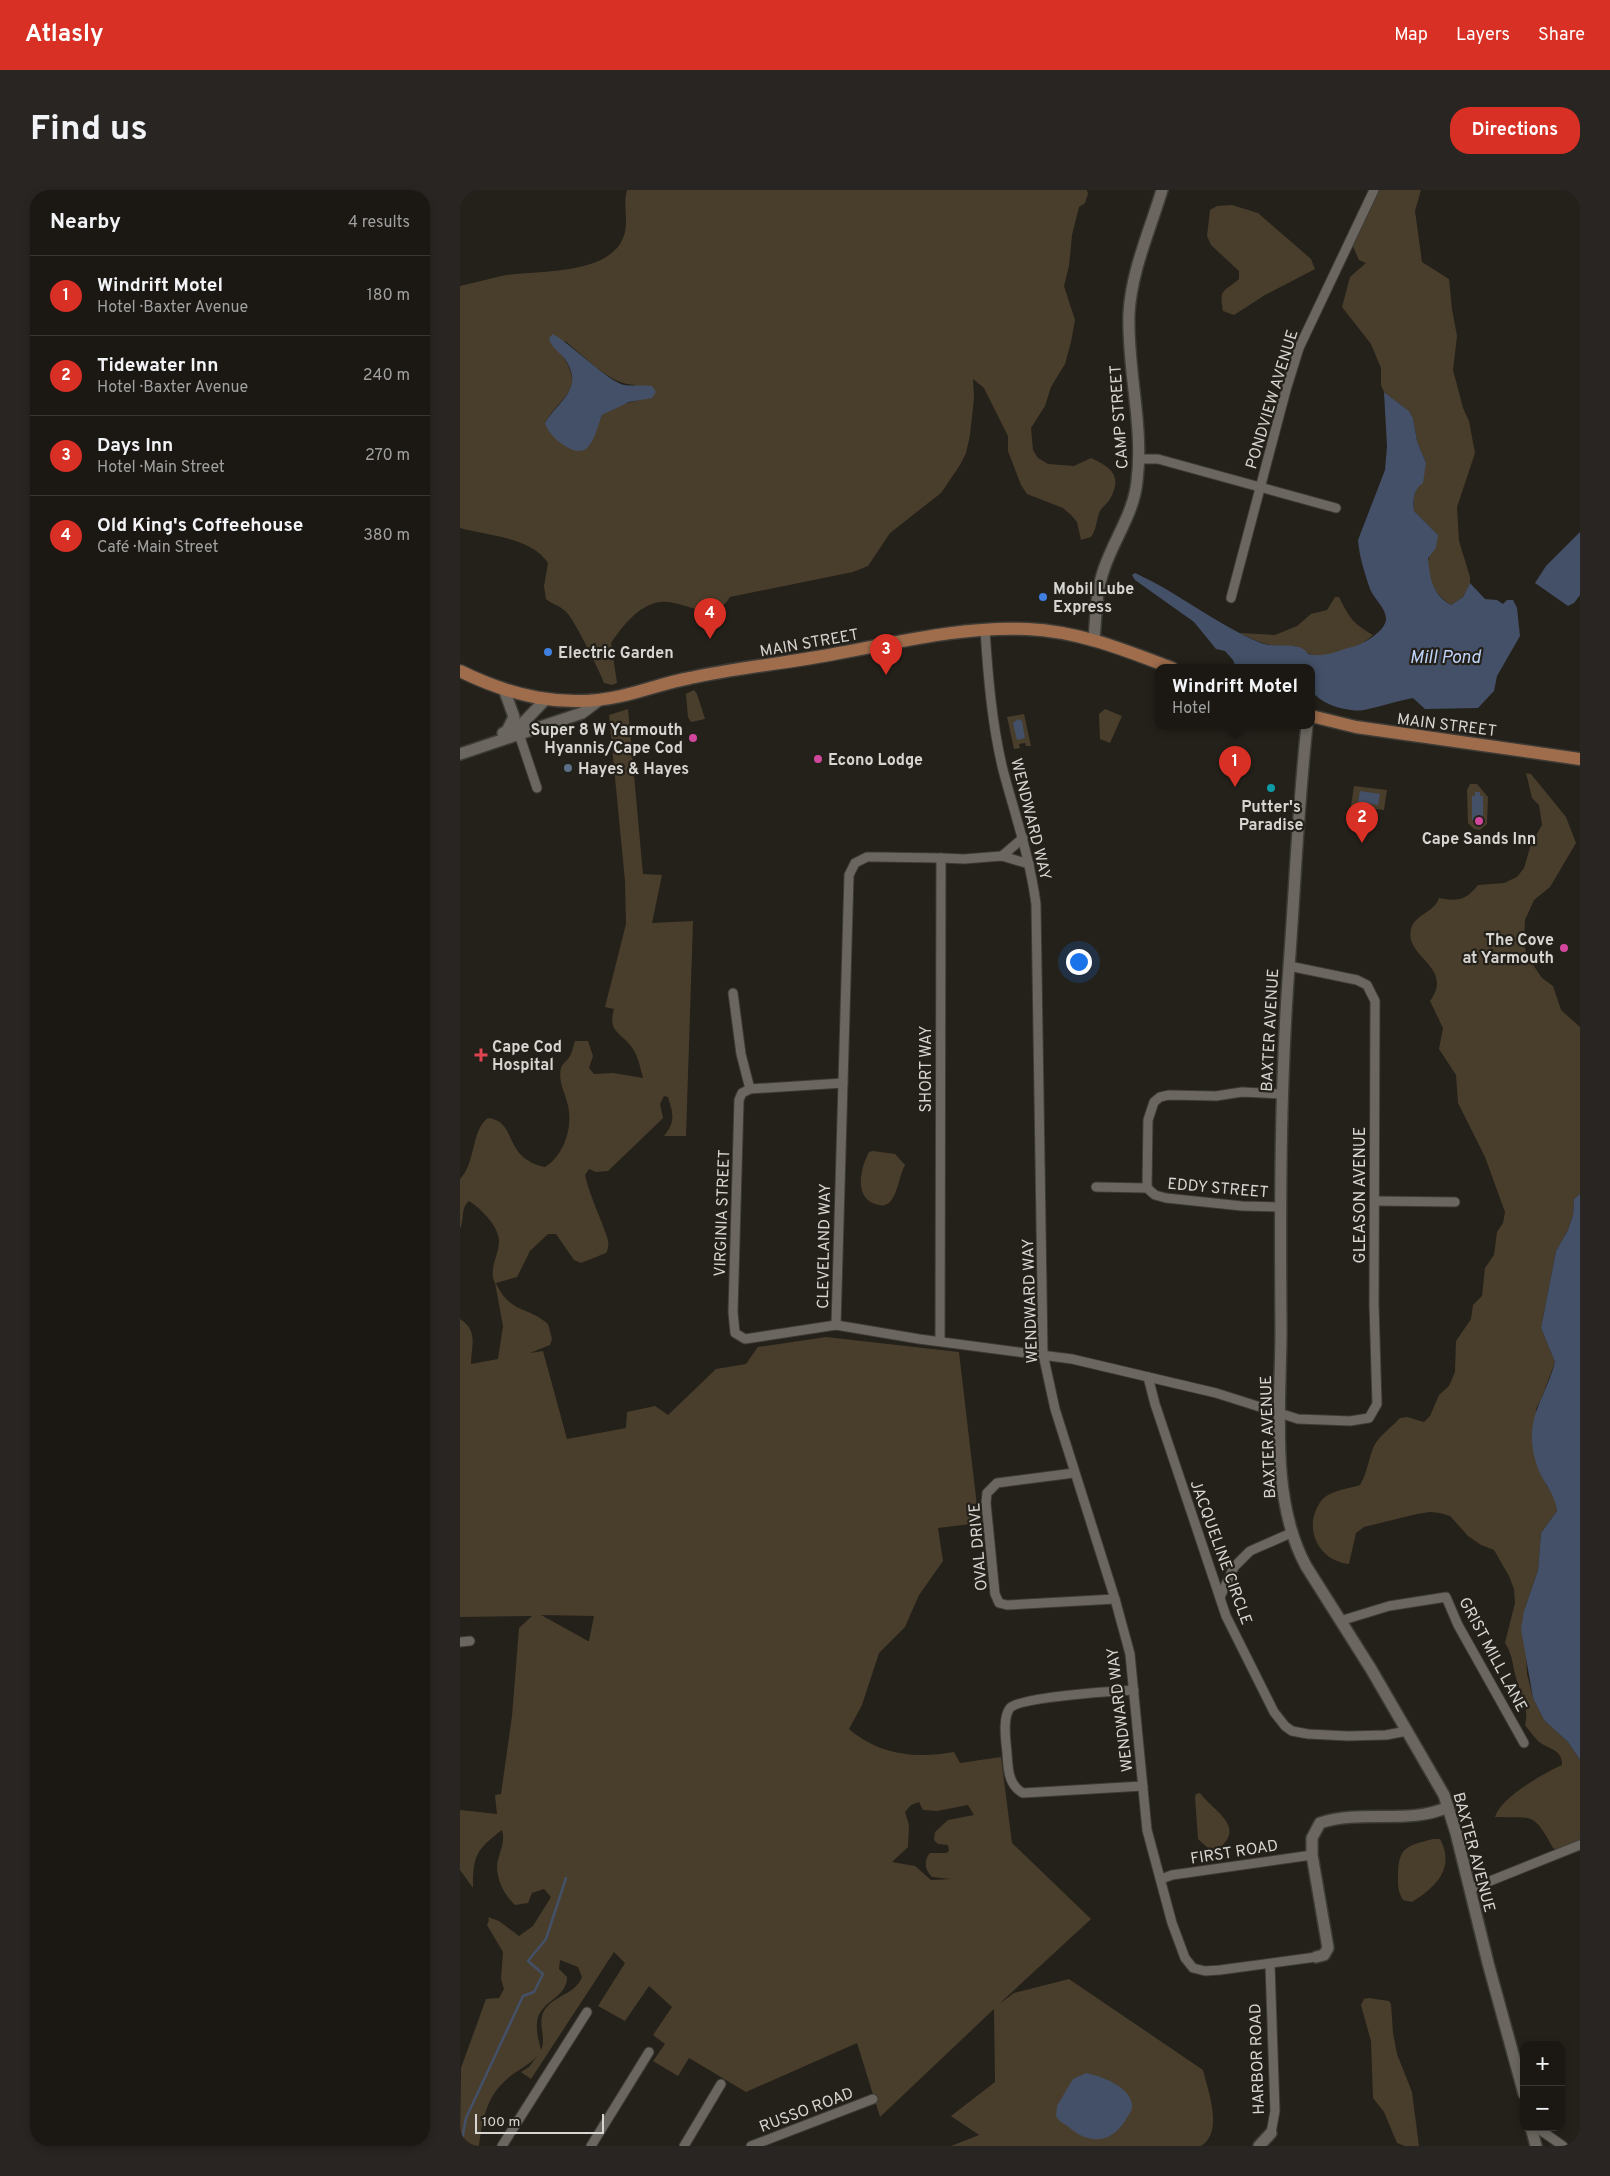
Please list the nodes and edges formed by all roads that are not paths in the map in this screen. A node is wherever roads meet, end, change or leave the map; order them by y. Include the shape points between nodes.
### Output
1 (1162, 190) edge
2 (1374, 190) edge
3 (1138, 459) junction
4 (1261, 486) junction
5 (1336, 508) dead end
6 (1231, 598) dead end
7 (985, 630) junction
8 (1094, 640) junction
9 (1161, 664) edge
10 (460, 671) edge
11 (505, 692) junction
12 (545, 700) junction
13 (598, 700) junction
14 (1315, 717) edge
15 (1307, 729) edge
16 (507, 731) junction
17 (519, 734) junction
18 (487, 744) junction
19 (460, 754) edge
20 (1580, 759) edge
21 (537, 788) dead end
22 (1023, 838) junction
23 (1002, 856) junction
24 (941, 858) junction
25 (1030, 864) junction
26 (1289, 966) junction
27 (733, 993) dead end
28 (844, 1083) junction
29 (750, 1089) junction
30 (1282, 1094) junction
31 (1096, 1186) dead end
32 (1147, 1188) junction
33 (1375, 1202) junction
34 (1455, 1202) dead end
35 (1281, 1207) junction
36 (836, 1325) junction
37 (940, 1341) junction
38 (1043, 1354) junction
39 (1148, 1377) junction
40 (1377, 1404) joint
41 (1280, 1413) junction
42 (1074, 1473) junction
43 (1291, 1533) junction
44 (1220, 1597) junction
45 (1115, 1598) junction
46 (1340, 1621) junction
47 (460, 1642) edge
48 (470, 1642) dead end
49 (1134, 1690) junction
50 (1406, 1731) junction
51 (1524, 1743) dead end
52 (1142, 1786) junction
53 (1448, 1807) junction
54 (1580, 1845) edge
55 (1312, 1856) junction
56 (1161, 1879) junction
57 (1470, 1889) junction
58 (1316, 1957) joint
59 (1270, 1965) junction
60 (587, 2012) dead end
61 (648, 2052) dead end
62 (721, 2084) dead end
63 (1522, 2086) edge
64 (872, 2100) dead end
65 (1532, 2131) edge
66 (1542, 2131) edge
67 (1271, 2133) joint
68 (502, 2146) edge
69 (591, 2146) edge
70 (684, 2146) edge
71 (751, 2146) edge
72 (1259, 2146) edge
73 (1536, 2146) edge
74 (1563, 2146) edge

1 - 3 street, CAMP STREET via 1130,300 1129,333
2 - 4 street, PONDVIEW AVENUE via 1305,334 1286,390
3 - 4 street via 1158,459
3 - 8 street, CAMP STREET via 1136,488 1129,513 1100,583
4 - 5 street
4 - 6 street, PONDVIEW AVENUE
7 - 8 main road, MAIN STREET via 1054,631
7 - 13 main road, MAIN STREET via 690,678
7 - 22 street, WENDWARD WAY via 995,730
8 - 9 main road, MAIN STREET
10 - 11 main road
11 - 12 main road
11 - 16 street via 514,717
12 - 13 main road, MAIN STREET
12 - 16 street, MAIN STREET via 521,724
13 - 17 street, MAIN STREET via 582,713
14 - 20 main road, MAIN STREET via 1375,730
15 - 26 street, BAXTER AVENUE via 1298,808
16 - 18 street, MAIN STREET
17 - 18 street, MAIN STREET
17 - 21 street
18 - 19 street, MAIN STREET
22 - 23 street
22 - 25 street, WENDWARD WAY
23 - 24 street
23 - 25 street
24 - 28 street, CLEVELAND WAY via 867,857 852,867 848,890
24 - 37 street, SHORT WAY
25 - 38 street, WENDWARD WAY via 1038,951
26 - 30 street, BAXTER AVENUE
26 - 33 street, GLEASON AVENUE via 1357,980 1368,988 1374,1001
27 - 29 street via 741,1054
28 - 29 street
28 - 36 street, CLEVELAND WAY
29 - 36 street, VIRGINIA STREET via 742,1093 739,1100 735,1333 739,1337 754,1338
30 - 32 street via 1242,1092 1160,1097 1154,1102 1148,1120
30 - 35 street, BAXTER AVENUE
31 - 32 street, EDDY STREET
32 - 35 street, EDDY STREET via 1156,1196 1166,1198
33 - 34 street
33 - 40 street, GLEASON AVENUE
35 - 41 street, BAXTER AVENUE
36 - 37 street, CLEVELAND WAY
37 - 38 street, CLEVELAND WAY
38 - 39 street, CLEVELAND WAY
38 - 42 street, WENDWARD WAY
39 - 41 street, CLEVELAND WAY
39 - 44 street, JACQUELINE CIRCLE
40 - 41 street, CLEVELAND WAY via 1369,1418 1362,1420 1298,1420
41 - 43 street, BAXTER AVENUE via 1283,1485
42 - 45 street, WENDWARD WAY
42 - 45 street, OVAL DRIVE via 997,1483 987,1493 995,1594 999,1603 1007,1605
43 - 44 street via 1250,1551 1234,1567
43 - 46 street, BAXTER AVENUE via 1306,1566
44 - 50 street, JACQUELINE CIRCLE via 1226,1616 1284,1726 1308,1734 1338,1736 1386,1735
45 - 49 street, WENDWARD WAY via 1130,1654
46 - 50 street, BAXTER AVENUE
46 - 51 street, GRIST MILL LANE via 1389,1606 1446,1597 1458,1626
47 - 48 street
49 - 52 street, WENDWARD WAY
49 - 52 street via 1042,1698 1012,1706 1007,1716 1008,1768 1012,1782 1023,1793
50 - 53 street, BAXTER AVENUE via 1435,1778
52 - 56 street, WENDWARD WAY via 1150,1847
53 - 55 street via 1433,1814 1320,1822 1312,1838
53 - 57 street, BAXTER AVENUE
54 - 57 street
55 - 56 street, FIRST ROAD via 1262,1861
55 - 58 street via 1328,1948 1327,1952
56 - 59 street, WENDWARD WAY via 1172,1923 1185,1958 1193,1968 1205,1971
57 - 63 street, BAXTER AVENUE
58 - 59 street
59 - 67 street, HARBOR ROAD via 1274,2111
60 - 68 street
61 - 69 street
62 - 70 street
64 - 71 street, RUSSO ROAD
65 - 73 street
66 - 74 street
67 - 72 street, HARBOR ROAD

